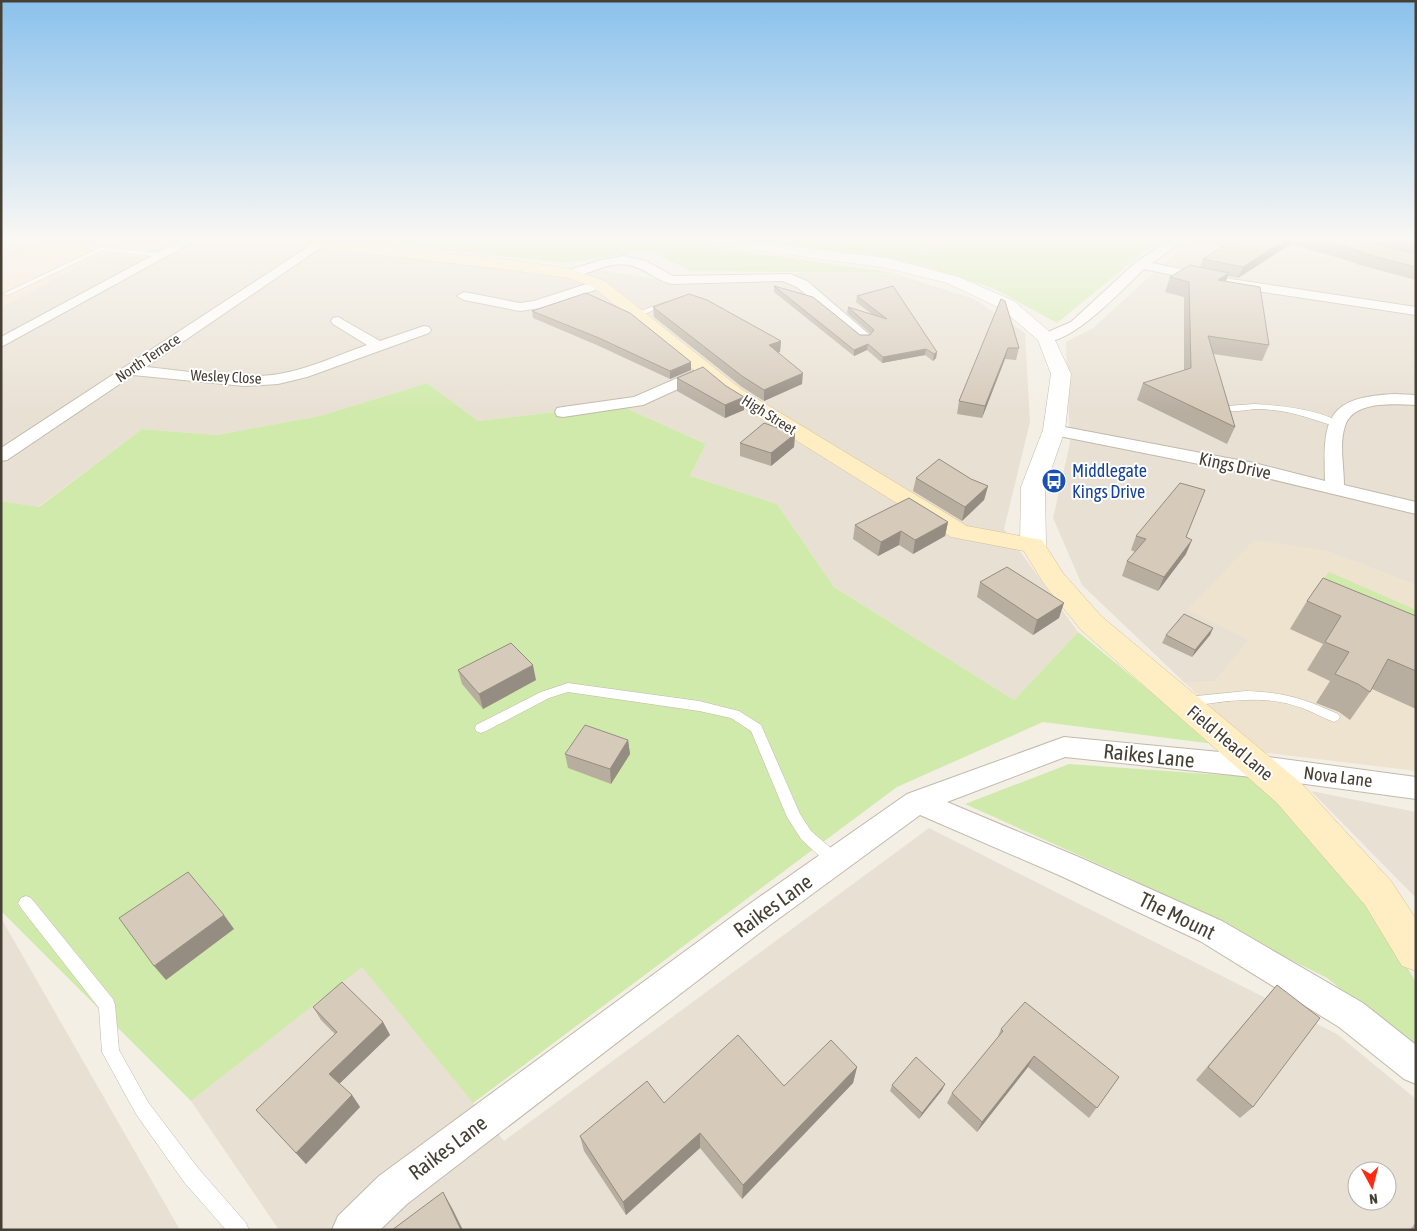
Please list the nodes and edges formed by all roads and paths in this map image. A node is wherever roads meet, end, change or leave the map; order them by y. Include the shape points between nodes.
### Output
1 (86, 296) edge
2 (239, 296) edge
3 (466, 296) edge
4 (562, 296) edge
5 (615, 296) edge
6 (817, 296) edge
7 (989, 296) edge
8 (1107, 296) edge
9 (1320, 296) edge
10 (676, 300) edge
11 (1416, 311) edge
12 (637, 314) junction
13 (338, 321) dead end
14 (424, 330) dead end
15 (864, 336) edge
16 (1046, 338) junction
17 (1, 343) edge
18 (378, 346) junction
19 (130, 370) junction
20 (706, 370) junction
21 (1416, 400) edge
22 (1228, 409) edge
23 (563, 412) dead end
24 (1336, 424) junction
25 (1054, 430) junction
26 (1, 456) edge
27 (1335, 489) junction
28 (1416, 508) edge
29 (1033, 544) junction
30 (1183, 703) junction
31 (1334, 717) dead end
32 (481, 728) dead end
33 (1260, 767) junction
34 (1416, 788) edge
35 (917, 802) junction
36 (835, 862) junction
37 (26, 904) dead end
38 (1416, 953) edge
39 (1416, 1067) edge
40 (239, 1230) edge
41 (352, 1230) edge

1 - 17 street
2 - 19 street, North Terrace
3 - 4 street via 520,307
5 - 12 main road, High Street
6 - 15 street
7 - 16 street via 1008,305
8 - 16 street via 1076,325
9 - 11 street
10 - 12 lane
12 - 20 main road, High Street
13 - 18 street
14 - 18 street, Wesley Close
16 - 25 street via 1061,374
18 - 19 street, Wesley Close via 278,380 244,381
19 - 26 street, North Terrace
20 - 23 street via 637,401
20 - 29 main road, High Street via 734,393 960,532
21 - 24 street via 1377,400 1358,405 1344,413
22 - 24 lane via 1251,407 1296,411
24 - 27 street
25 - 27 street, Kings Drive via 1254,469
25 - 29 street via 1033,487
27 - 28 street, Kings Drive
29 - 30 main road, Field Head Lane via 1053,578 1091,623
30 - 31 lane via 1245,695 1268,697 1306,704
30 - 33 main road, Field Head Lane
32 - 36 lane via 545,695 568,687 735,714 756,728 794,817 806,835
33 - 34 street, Nova Lane
33 - 35 street, Raikes Lane via 1064,747
33 - 38 main road, Field Head Lane via 1289,793 1378,894
35 - 36 street, Raikes Lane
35 - 39 street, The Mount via 1211,931 1351,1015
36 - 41 street, Raikes Lane via 759,915 401,1184
37 - 40 lane via 107,1005 111,1052 142,1108 191,1175

